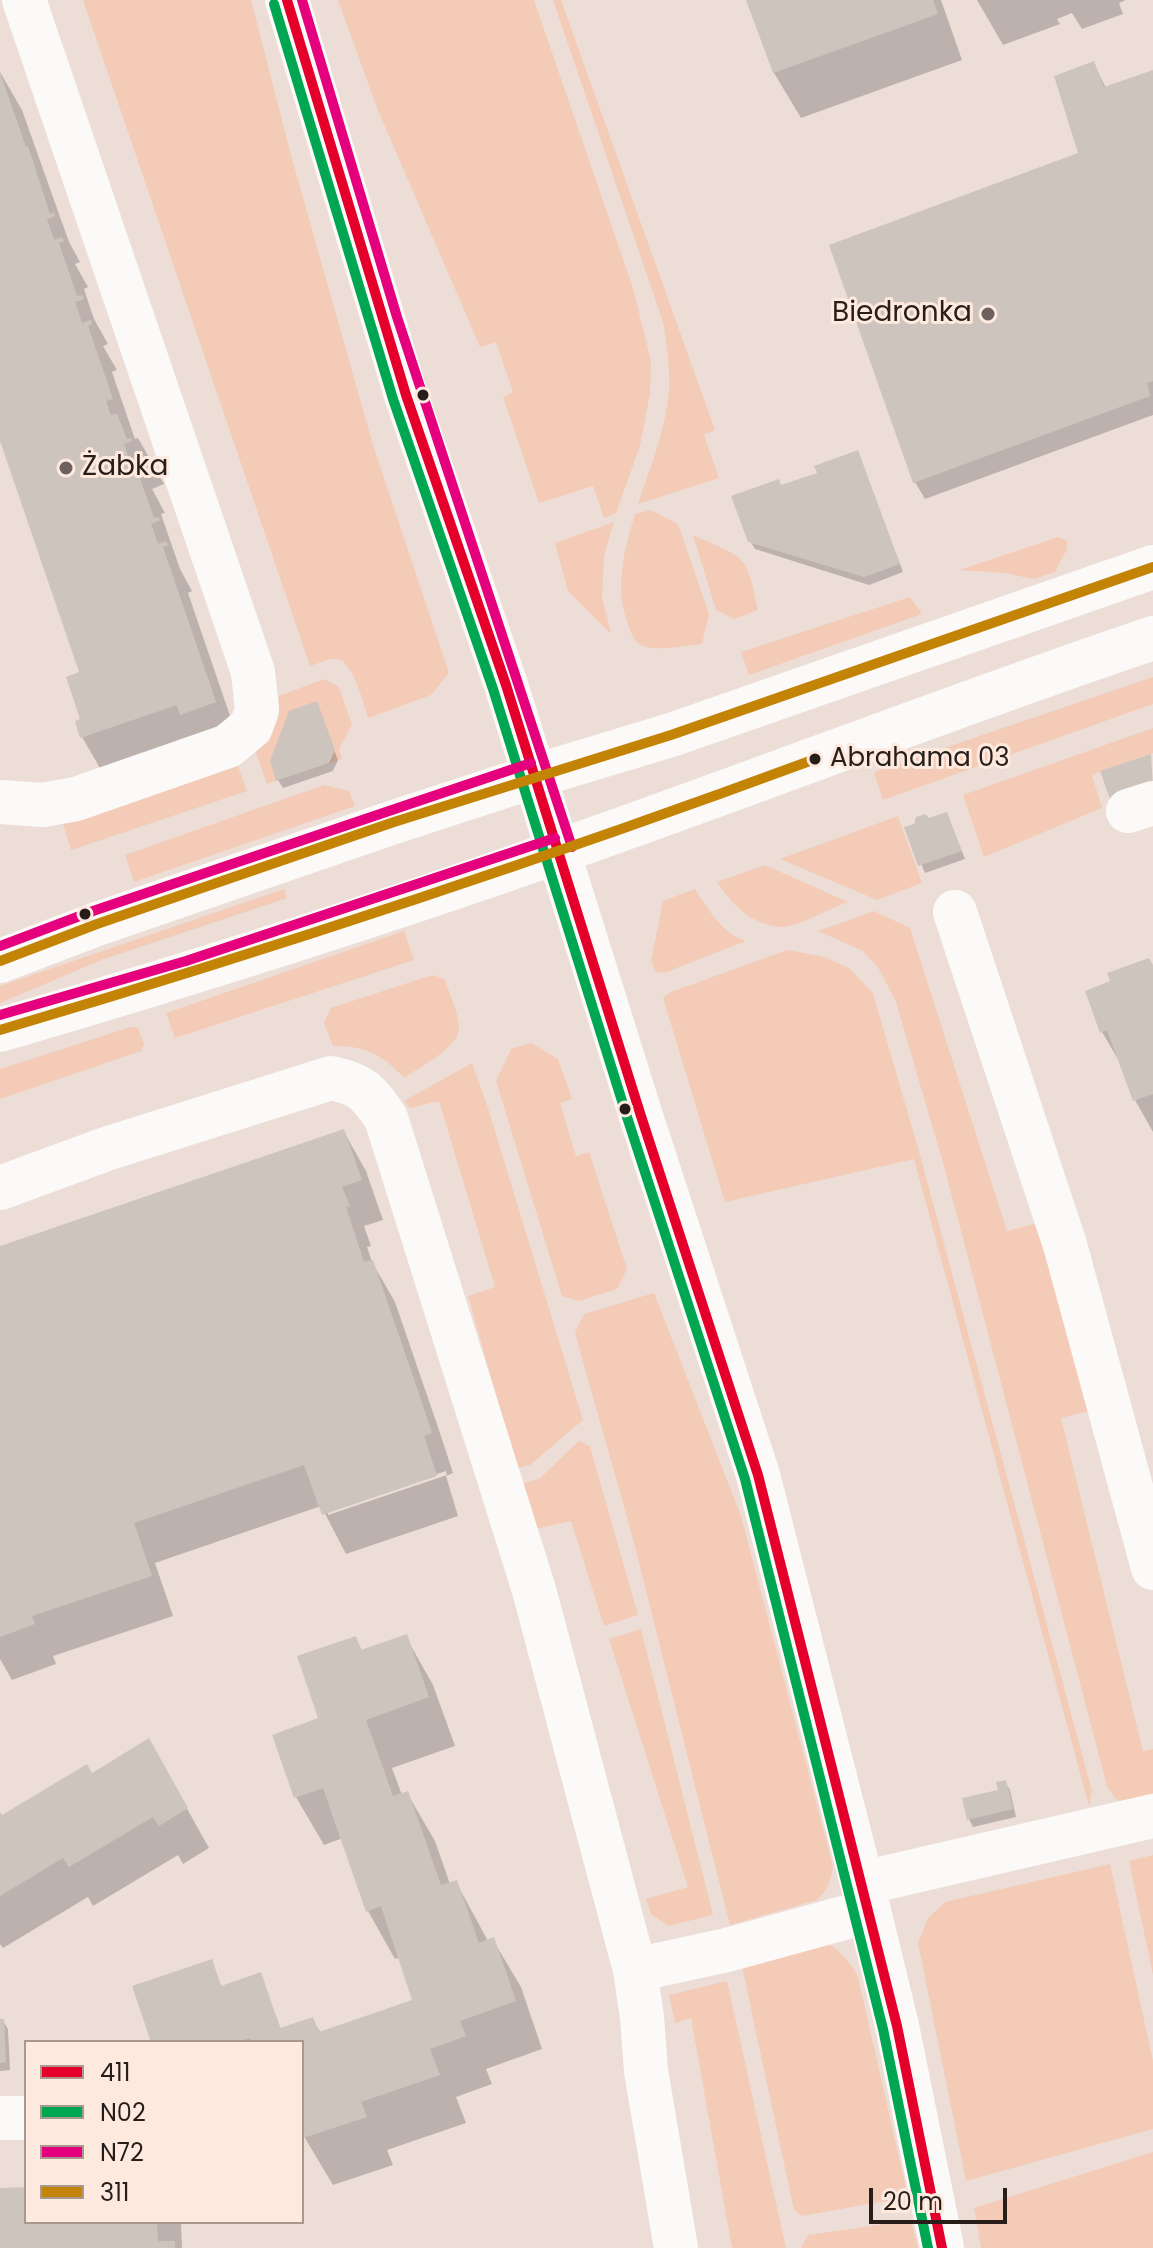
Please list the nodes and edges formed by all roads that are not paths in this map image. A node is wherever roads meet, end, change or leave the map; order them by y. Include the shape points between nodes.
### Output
1 (24, 0) edge
2 (287, 0) edge
3 (1153, 567) edge
4 (1153, 638) edge
5 (535, 776) junction
6 (0, 802) edge
7 (559, 851) junction
8 (955, 912) dead end
9 (0, 961) edge
10 (0, 1030) edge
11 (0, 1188) edge
12 (1153, 1568) edge
13 (1153, 1816) edge
14 (866, 1897) junction
15 (635, 1970) junction
16 (0, 2118) edge
17 (24, 2118) edge
18 (676, 2248) edge
19 (942, 2248) edge

1 - 6 street via 253,672 257,710 251,727 228,746 76,799 43,805
2 - 5 street via 406,395
3 - 5 street via 681,731
4 - 7 street
5 - 7 street
5 - 9 street
7 - 10 street via 190,974
7 - 14 street via 758,1475
8 - 12 street via 1065,1245
11 - 15 street via 312,1082 351,1082 373,1099 386,1118 534,1590
13 - 14 street
14 - 15 street via 727,1950
14 - 19 street
15 - 18 street
16 - 17 street

